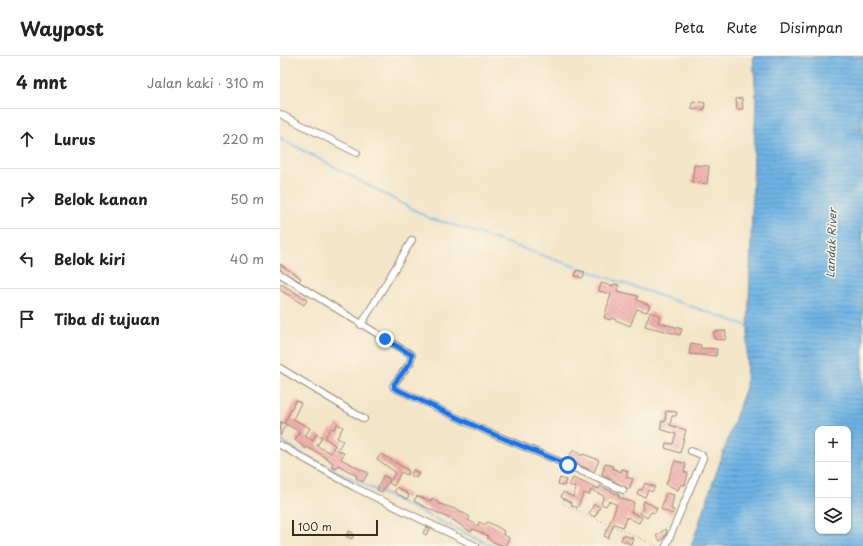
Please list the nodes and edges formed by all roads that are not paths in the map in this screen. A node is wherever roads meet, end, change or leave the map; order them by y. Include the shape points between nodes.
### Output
1 (280, 114) edge
2 (357, 153) dead end
3 (412, 240) dead end
4 (280, 274) edge
5 (361, 325) junction
6 (280, 368) edge
7 (364, 419) dead end
8 (280, 445) edge
9 (691, 451) dead end
10 (623, 490) dead end
11 (476, 546) edge
12 (666, 546) edge

1 - 2 street
3 - 5 street
4 - 5 street
5 - 10 street via 412,355 410,363 394,384 394,388
6 - 7 street
8 - 11 street via 347,484
9 - 12 street via 702,455 703,458

